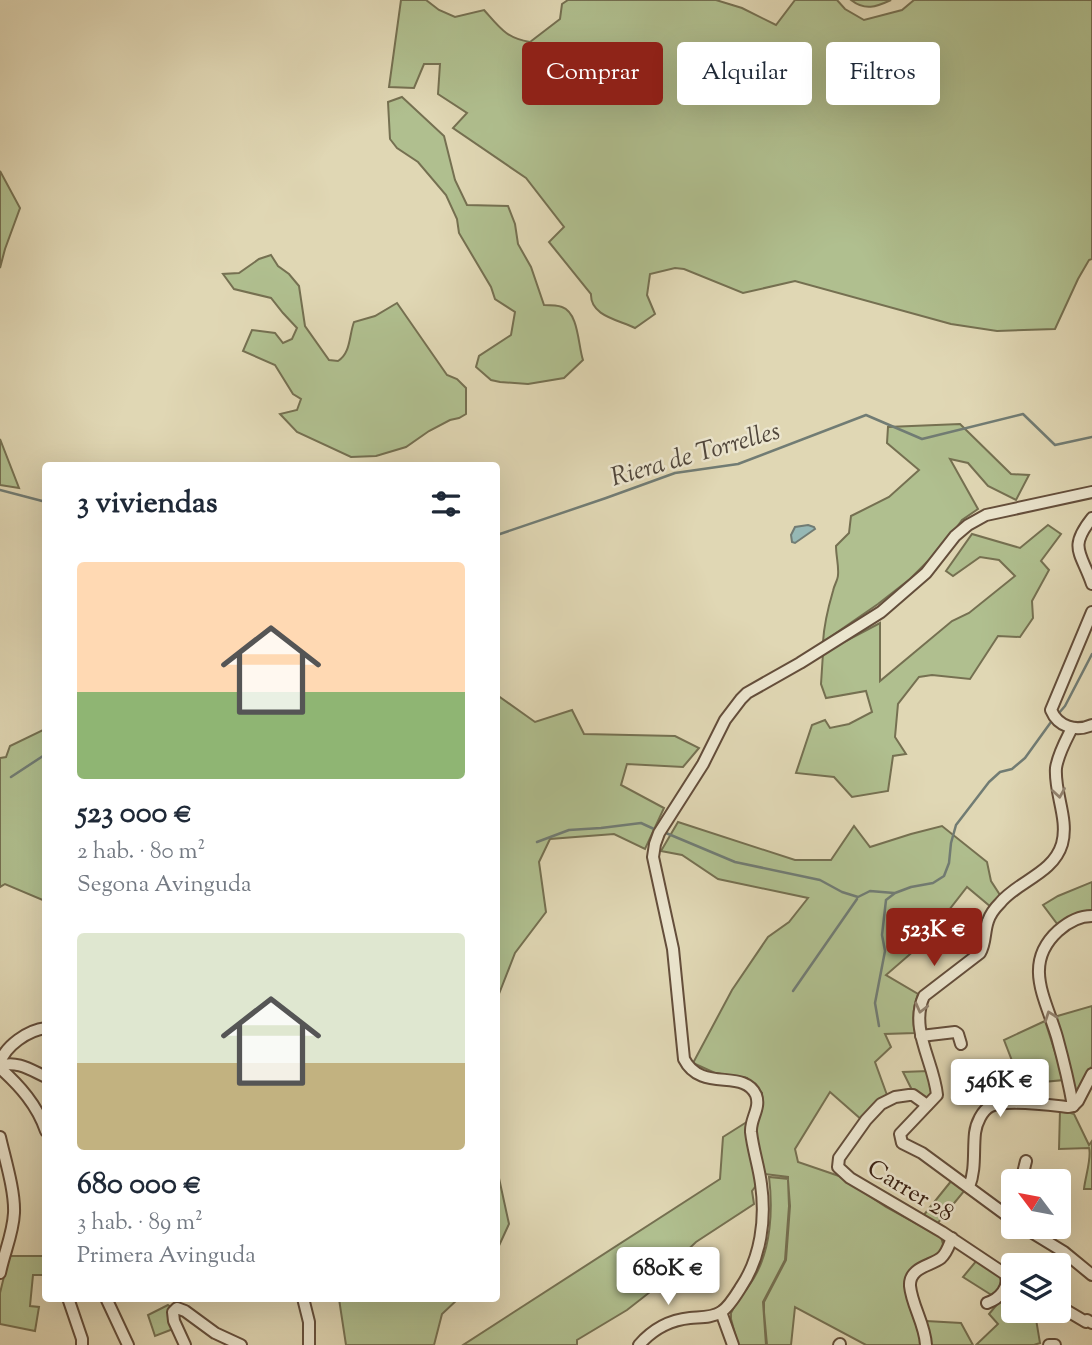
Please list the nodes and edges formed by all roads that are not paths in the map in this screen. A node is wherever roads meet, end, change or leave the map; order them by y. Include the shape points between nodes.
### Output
1 (1092, 492) edge
2 (1092, 518) edge
3 (1092, 584) edge
4 (1092, 612) edge
5 (1092, 725) edge
6 (1072, 728) junction
7 (1092, 916) edge
8 (42, 1029) edge
9 (921, 1036) junction
10 (961, 1044) dead end
11 (0, 1066) edge
12 (1092, 1074) edge
13 (42, 1075) edge
14 (927, 1105) junction
15 (1073, 1106) junction
16 (42, 1121) edge
17 (0, 1137) edge
18 (1026, 1160) dead end
19 (1024, 1169) edge
20 (969, 1187) junction
21 (1001, 1211) edge
22 (952, 1238) junction
23 (1043, 1239) edge
24 (1001, 1271) edge
25 (0, 1273) edge
26 (1092, 1275) edge
27 (1001, 1294) edge
28 (69, 1302) edge
29 (108, 1302) edge
30 (304, 1302) edge
31 (987, 1303) dead end
32 (721, 1312) junction
33 (1071, 1313) edge
34 (1092, 1323) edge
35 (82, 1345) edge
36 (128, 1345) edge
37 (185, 1345) edge
38 (241, 1345) edge
39 (309, 1345) edge
40 (639, 1345) edge
41 (733, 1345) edge
42 (926, 1345) edge
43 (1049, 1345) edge
44 (1055, 1345) edge

1 - 32 street via 974,521 926,573 881,612 747,693 729,714 656,838 653,857 673,949 686,1065 697,1075 747,1085 757,1100 751,1131 761,1184 762,1226 751,1272
2 - 3 street via 1077,544
4 - 6 street via 1052,706 1058,722
5 - 6 street
6 -> 9 street via 1056,769 1064,830 1060,850 1050,864 1000,903 988,922 980,953 925,994 918,1018
15 -> 7 street via 1040,989 1039,967 1043,950 1055,934 1073,921
8 - 11 street via 5,1052
9 - 10 street via 955,1032
9 - 14 street via 937,1091 936,1099
11 - 13 street via 15,1064
11 - 16 street via 24,1091
12 - 15 street
14 - 20 street via 900,1134 902,1143
14 - 22 street, Carrer 28 via 913,1095 886,1101 846,1147 838,1167
15 - 20 street via 1006,1103 987,1108 975,1131
17 - 25 street via 14,1213
18 - 19 street
20 - 21 street
22 - 24 street, Carrer 28
22 - 42 street via 943,1256 918,1270 910,1282
23 - 26 street
27 - 31 street, Carrer 28
28 - 35 street
29 - 36 street
30 - 39 street
32 - 40 street via 665,1325
32 - 41 street
33 - 34 street
37 - 38 street via 173,1315 177,1308
43 - 44 street

